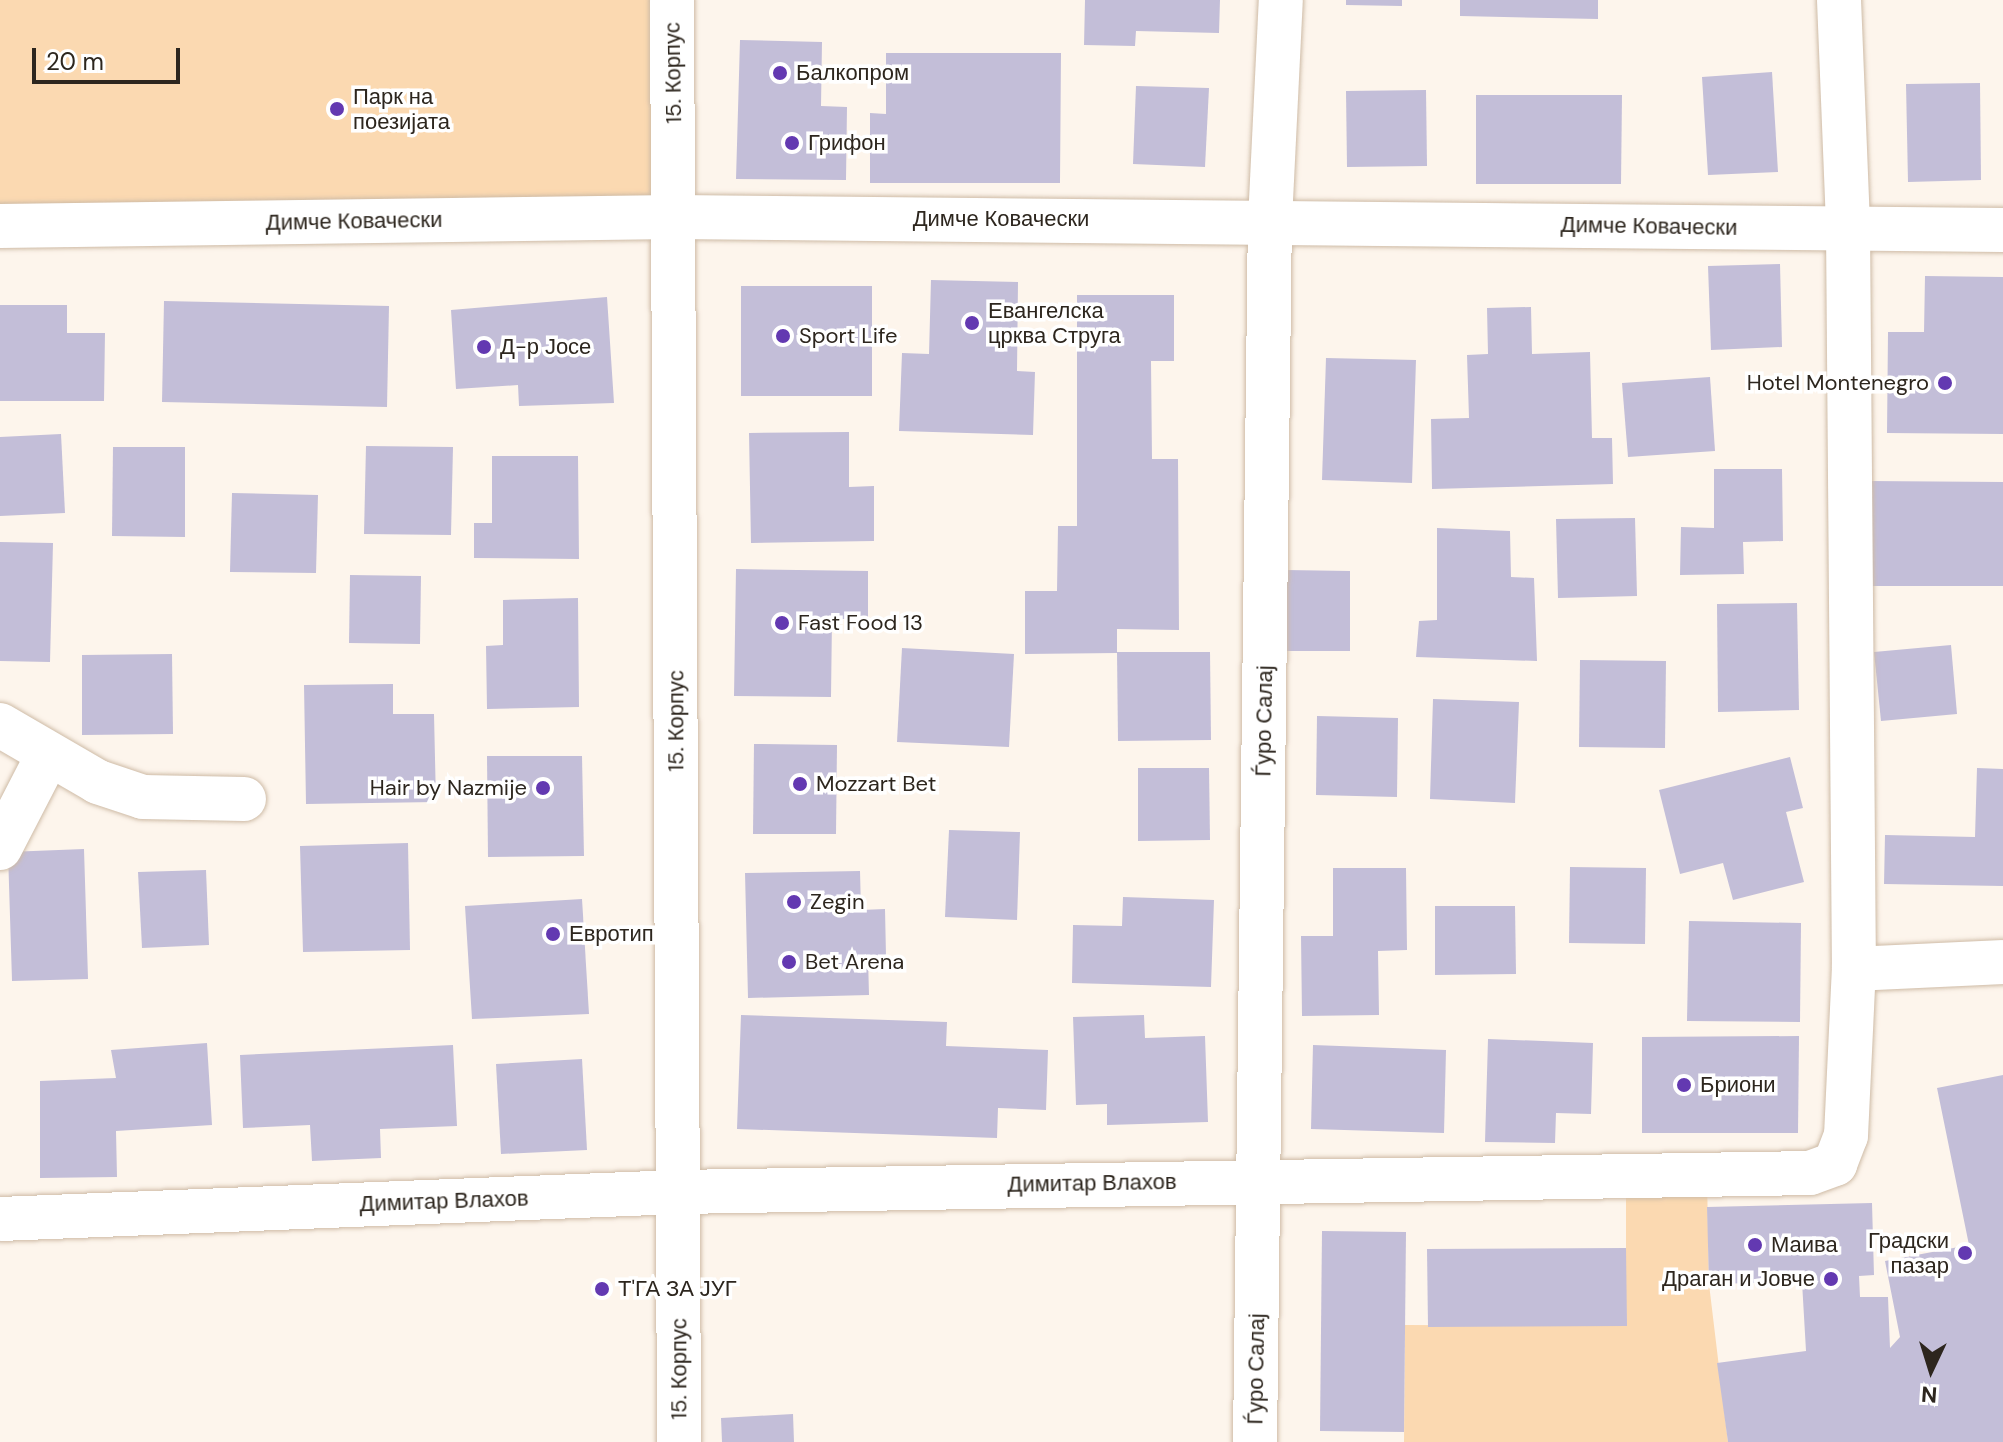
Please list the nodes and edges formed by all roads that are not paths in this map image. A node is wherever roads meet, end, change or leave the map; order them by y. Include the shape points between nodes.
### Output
1 (672, 0) edge
2 (1281, 0) edge
3 (1839, 0) edge
4 (675, 217) junction
5 (1270, 221) junction
6 (0, 226) edge
7 (1848, 228) junction
8 (2003, 230) edge
9 (0, 725) edge
10 (48, 755) junction
11 (244, 799) dead end
12 (0, 848) edge
13 (2003, 962) edge
14 (1854, 969) junction
15 (1259, 1180) junction
16 (678, 1192) junction
17 (0, 1219) edge
18 (679, 1442) edge
19 (1255, 1442) edge

1 - 4 street, 15. Корпус
2 - 5 street, Ѓуро Салај
3 - 7 street
4 - 5 street, Димче Ковачески
4 - 6 street, Димче Ковачески
4 - 16 street, 15. Корпус
5 - 7 street, Димче Ковачески
5 - 15 street, Ѓуро Салај
7 - 8 street, Димче Ковачески
7 - 14 street
9 - 10 street
10 - 11 street via 98,782 143,797
10 - 12 street
13 - 14 street
14 - 15 street, Димитар Влахов via 1846,1136 1835,1164 1824,1171 1639,1179
15 - 16 street, Димитар Влахов
15 - 19 street, Ѓуро Салај
16 - 17 street, Димитар Влахов
16 - 18 street, 15. Корпус

